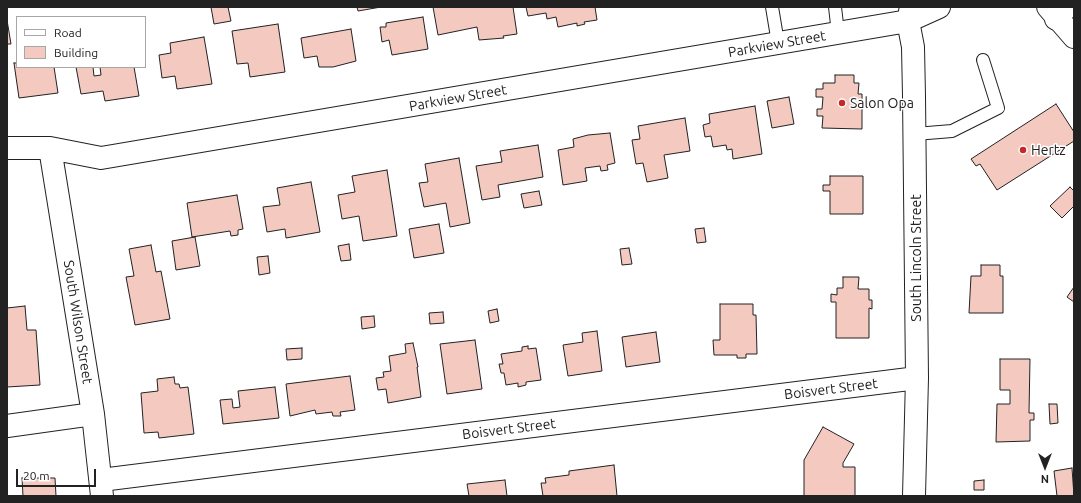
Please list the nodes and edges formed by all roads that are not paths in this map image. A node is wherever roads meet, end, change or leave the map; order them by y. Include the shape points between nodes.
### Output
1 (772, 7) edge
2 (835, 7) edge
3 (939, 7) edge
4 (1052, 10) edge
5 (909, 14) edge
6 (838, 33) junction
7 (1074, 37) edge
8 (778, 43) junction
9 (983, 60) dead end
10 (915, 134) junction
11 (7, 148) edge
12 (50, 148) junction
13 (917, 378) junction
14 (93, 414) junction
15 (7, 426) edge
16 (102, 488) edge
17 (914, 496) edge

1 - 8 lane
2 - 6 lane
3 - 5 street
4 - 7 street
5 - 6 street, Parkview Street
5 - 10 street, South Lincoln Street via 913,47
6 - 8 street, Parkview Street
8 - 12 street, Parkview Street via 101,158
9 - 10 lane via 998,108 952,131
10 - 13 street, South Lincoln Street
11 - 12 street, Parkview Street
12 - 14 street, South Wilson Street
13 - 16 street, Boisvert Street
13 - 17 street, South Lincoln Street
14 - 15 street
14 - 16 street, South Wilson Street

